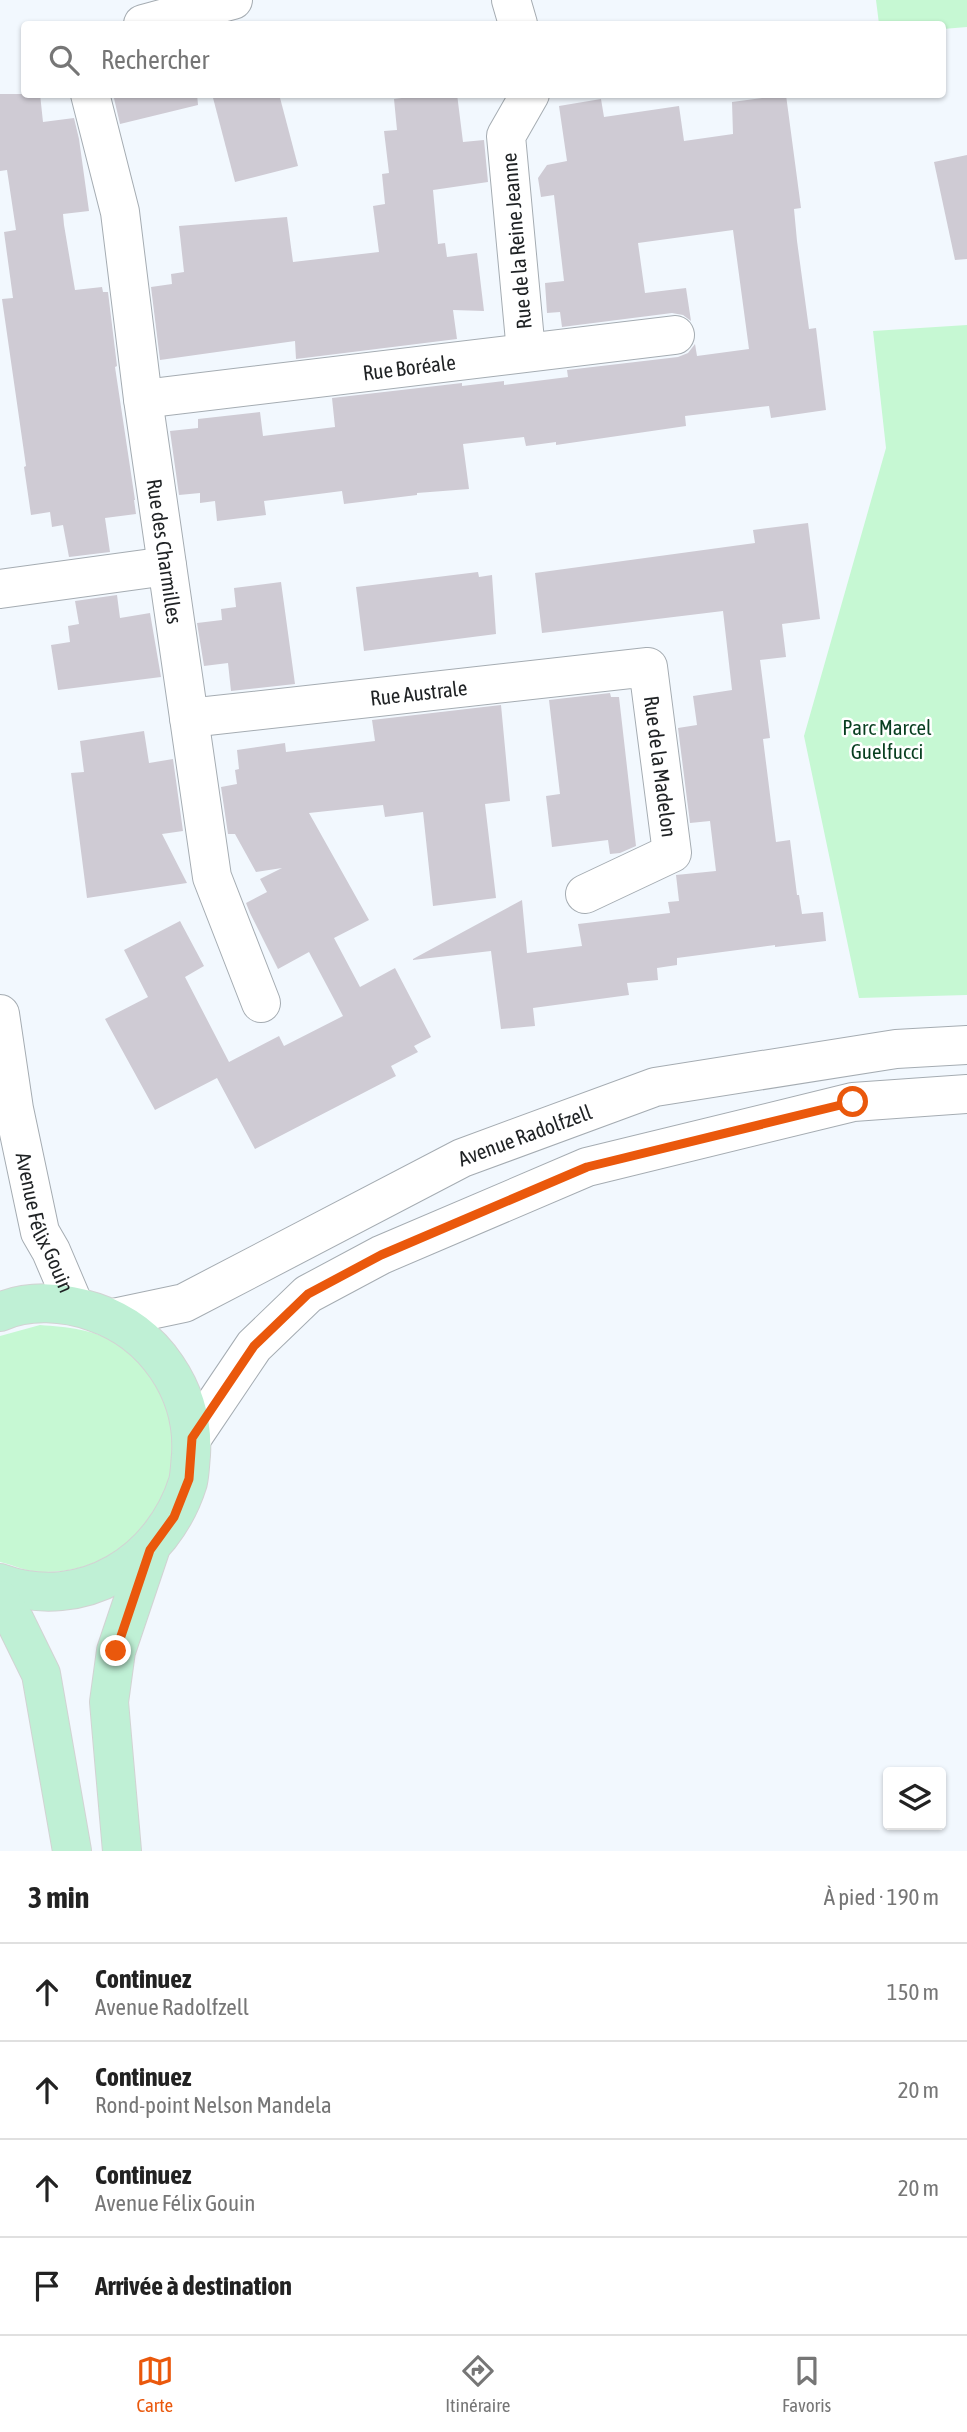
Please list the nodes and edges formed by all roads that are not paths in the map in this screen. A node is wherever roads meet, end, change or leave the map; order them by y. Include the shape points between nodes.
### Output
1 (233, 0) edge
2 (511, 0) edge
3 (154, 21) edge
4 (516, 21) edge
5 (91, 98) edge
6 (528, 98) edge
7 (676, 335) dead end
8 (526, 352) junction
9 (144, 399) junction
10 (167, 566) junction
11 (0, 589) edge
12 (648, 667) joint
13 (189, 718) junction
14 (585, 894) dead end
15 (261, 1003) dead end
16 (0, 1014) edge
17 (967, 1045) edge
18 (967, 1094) edge
19 (74, 1305) junction
20 (0, 1312) edge
21 (113, 1318) junction
22 (192, 1438) junction
23 (150, 1550) junction
24 (0, 1583) edge
25 (0, 1600) edge
26 (72, 1851) edge
27 (122, 1851) edge

1 - 3 street
2 - 4 street
5 - 9 street, Rue des Charmilles via 120,212
6 - 8 street, Rue de la Reine Jeanne via 506,136
7 - 8 street, Rue Boréale
8 - 9 street, Rue Boréale
9 - 10 street, Rue des Charmilles
10 - 11 street
10 - 13 street, Rue des Charmilles
12 - 13 street, Rue Australe
12 - 14 street, Rue de la Madelon via 672,853
13 - 15 street, Rue des Charmilles via 212,877
16 - 19 street, Avenue Félix Gouin via 40,1232
17 - 21 street, Avenue Radolfzell via 896,1049 655,1087 462,1158 184,1303
18 - 22 street via 853,1102 587,1167 381,1255 308,1294 254,1346
19 - 20 main road via 48,1303
19 - 21 main road
21 - 22 main road via 144,1339 168,1368 185,1401
22 - 23 main road via 189,1479 174,1517
23 - 24 main road via 108,1578 71,1590 41,1592
23 - 27 main road via 116,1651 109,1702
25 - 26 main road via 41,1674

